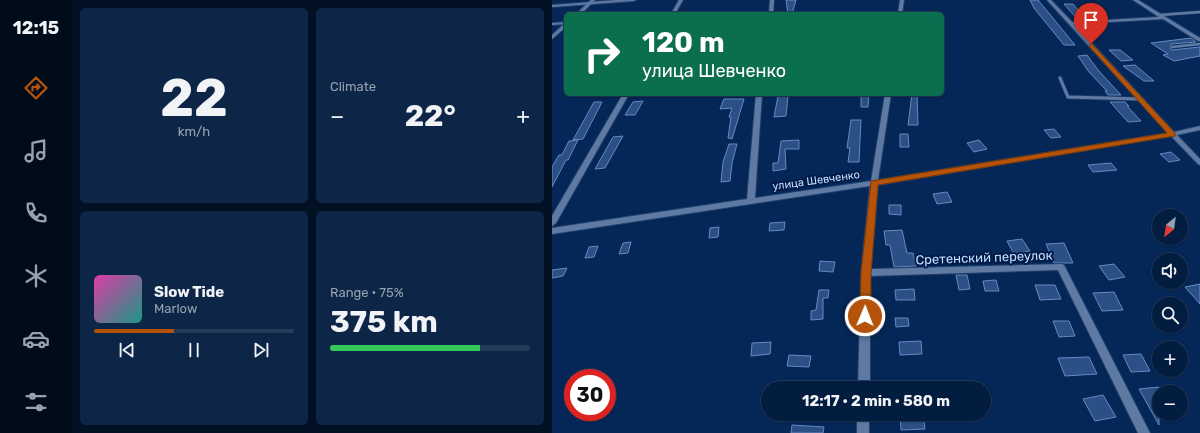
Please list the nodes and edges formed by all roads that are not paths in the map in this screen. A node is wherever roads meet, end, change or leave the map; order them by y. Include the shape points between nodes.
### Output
1 (634, 0) edge
2 (681, 0) edge
3 (772, 0) edge
4 (902, 0) edge
5 (1049, 0) edge
6 (1135, 0) edge
7 (591, 2) edge
8 (552, 6) edge
9 (580, 12) edge
10 (674, 12) edge
11 (771, 12) edge
12 (900, 12) edge
13 (1200, 12) edge
14 (1162, 17) junction
15 (1072, 22) junction
16 (552, 24) edge
17 (564, 24) edge
18 (564, 26) edge
19 (552, 38) edge
20 (1200, 40) edge
21 (1200, 44) edge
22 (1172, 47) dead end
23 (1060, 78) dead end
24 (625, 96) edge
25 (759, 96) edge
26 (888, 96) edge
27 (1140, 99) junction
28 (1200, 128) edge
29 (1172, 134) junction
30 (1200, 163) edge
31 (874, 183) junction
32 (751, 200) junction
33 (552, 223) edge
34 (552, 231) edge
35 (866, 273) junction
36 (864, 381) edge
37 (863, 421) edge
38 (863, 433) edge
39 (1144, 433) edge

1 - 7 street
2 - 10 street
3 - 11 street
4 - 12 street
5 - 15 street
6 - 14 street
7 - 8 street
7 - 9 street
13 - 14 lane
14 - 15 street
14 - 20 street
15 - 27 street
16 - 17 street
18 - 19 street
21 - 22 lane
23 - 27 lane via 1068,97
24 - 33 street
25 - 32 street
26 - 31 street
27 - 29 street
28 - 29 street, улица Шевченко
29 - 30 street
29 - 31 street, улица Шевченко
31 - 32 street, улица Шевченко
31 - 35 street
32 - 34 street, улица Шевченко
35 - 36 street
35 - 39 street, Сретенский переулок via 1061,267
37 - 38 street

